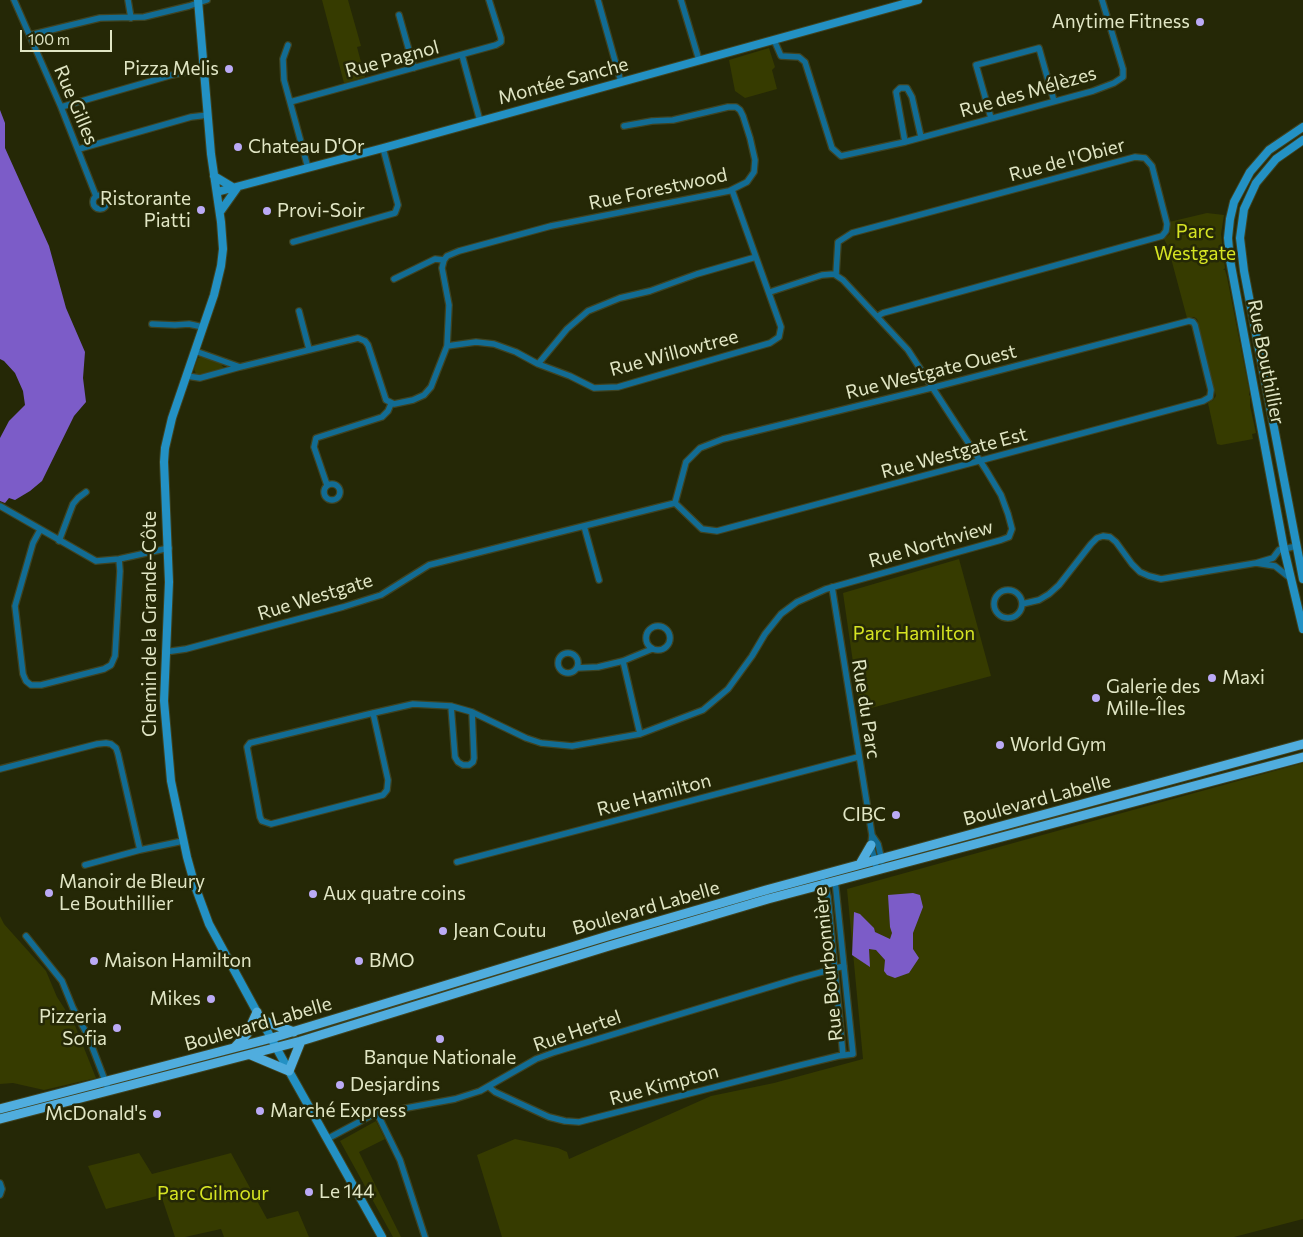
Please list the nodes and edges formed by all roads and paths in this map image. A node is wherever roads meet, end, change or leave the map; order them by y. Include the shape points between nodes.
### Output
1 (14, 0) edge
2 (128, 0) edge
3 (207, 0) edge
4 (489, 0) edge
5 (598, 0) edge
6 (681, 0) edge
7 (918, 0) edge
8 (1102, 0) edge
9 (198, 2) edge
10 (399, 15) dead end
11 (131, 18) junction
12 (30, 36) junction
13 (774, 40) junction
14 (288, 45) dead end
15 (462, 55) junction
16 (699, 60) junction
17 (204, 68) junction
18 (414, 68) junction
19 (621, 82) junction
20 (1054, 101) junction
21 (290, 102) junction
22 (61, 107) junction
23 (208, 115) junction
24 (991, 118) junction
25 (480, 121) junction
26 (624, 126) dead end
27 (1303, 127) edge
28 (921, 137) junction
29 (1303, 140) edge
30 (905, 142) junction
31 (384, 148) junction
32 (78, 149) junction
33 (308, 168) junction
34 (214, 176) junction
35 (235, 188) junction
36 (732, 190) junction
37 (217, 192) junction
38 (96, 196) dead end
39 (220, 212) junction
40 (293, 242) dead end
41 (756, 257) junction
42 (444, 260) junction
43 (836, 275) junction
44 (394, 279) dead end
45 (770, 292) junction
46 (299, 311) dead end
47 (878, 316) junction
48 (152, 324) dead end
49 (203, 327) junction
50 (448, 346) junction
51 (309, 349) junction
52 (195, 351) junction
53 (1204, 358) joint
54 (538, 364) junction
55 (240, 367) junction
56 (187, 376) junction
57 (932, 388) junction
58 (391, 404) junction
59 (980, 461) junction
60 (327, 485) dead end
61 (86, 492) dead end
62 (674, 503) junction
63 (0, 506) edge
64 (584, 526) junction
65 (40, 530) junction
66 (59, 541) junction
67 (1297, 546) junction
68 (168, 548) junction
69 (1284, 549) junction
70 (1274, 557) junction
71 (119, 559) junction
72 (1256, 563) junction
73 (1275, 566) junction
74 (1290, 578) junction
75 (1303, 579) edge
76 (599, 580) dead end
77 (832, 587) junction
78 (1022, 604) junction
79 (1303, 629) edge
80 (652, 649) junction
81 (165, 652) junction
82 (623, 661) junction
83 (577, 668) dead end
84 (451, 706) junction
85 (472, 712) junction
86 (373, 713) junction
87 (640, 734) junction
88 (1303, 744) edge
89 (858, 757) junction
90 (1303, 757) edge
91 (0, 769) edge
92 (872, 835) junction
93 (183, 841) junction
94 (871, 845) junction
95 (140, 850) junction
96 (878, 859) junction
97 (457, 862) dead end
98 (860, 864) junction
99 (84, 865) dead end
100 (880, 869) junction
101 (833, 872) junction
102 (823, 874) junction
103 (835, 881) junction
104 (825, 884) junction
105 (26, 936) dead end
106 (844, 966) junction
107 (835, 968) junction
108 (260, 1016) junction
109 (294, 1032) junction
110 (272, 1038) junction
111 (301, 1041) junction
112 (277, 1048) junction
113 (233, 1049) junction
114 (853, 1054) joint
115 (251, 1055) junction
116 (844, 1055) junction
117 (288, 1070) junction
118 (108, 1086) junction
119 (489, 1087) junction
120 (0, 1109) edge
121 (377, 1113) junction
122 (0, 1119) edge
123 (327, 1139) junction
124 (0, 1183) edge
125 (0, 1195) edge
126 (382, 1237) edge
127 (425, 1237) edge

1 - 12 street, Rue Gilles
2 - 11 street
3 - 9 street
4 - 15 street, Rue Pagnol via 501,42
5 - 19 street
6 - 16 street
7 - 13 street, Montée Sanche
8 - 20 street, Rue des Mélèzes via 1123,77 1114,83
9 - 11 street
9 - 17 street, Chemin de la Grande-Côte
10 - 18 street
11 - 12 street via 100,18
12 - 22 street, Rue Gilles
13 - 16 street, Montée Sanche
13 - 30 street, Rue des Mélèzes via 781,56 796,56 804,60 832,148 841,156
14 - 21 street via 283,64
15 - 18 street, Rue Pagnol
15 - 25 street
16 - 19 street, Montée Sanche
17 - 22 street
17 - 23 street, Chemin de la Grande-Côte
18 - 21 street, Rue Pagnol
19 - 25 street, Montée Sanche
20 - 24 street, Rue des Mélèzes
20 - 24 street via 1039,48 976,65
21 - 33 street
22 - 32 street, Rue Gilles
23 - 32 street
23 - 34 street, Chemin de la Grande-Côte
24 - 28 street, Rue des Mélèzes
25 - 31 street, Montée Sanche
26 - 36 street, Rue Forestwood via 737,107 743,116 755,165 750,180
27 - 69 street, Rue Bouthillier via 1269,150 1250,172 1234,202 1228,232 1230,260
28 - 30 street, Rue des Mélèzes
28 - 30 street via 912,97 907,88 900,88 896,92
29 - 67 street, Rue Bouthillier via 1276,159 1256,182 1244,209 1240,238
31 - 33 street, Montée Sanche
31 - 40 street via 398,205 395,213
32 - 38 street, Rue Gilles
33 - 35 street, Montée Sanche
34 - 35 street
34 - 37 street, Chemin de la Grande-Côte
35 - 37 street, Montée Sanche
35 - 39 street
36 - 41 street, Rue Willowtree
36 - 42 street, Rue Forestwood via 551,226 459,251
37 - 39 street, Chemin de la Grande-Côte
39 - 49 street, Chemin de la Grande-Côte via 222,261
41 - 45 street, Rue Willowtree
41 - 54 street via 620,298 588,311 566,329
42 - 44 street, Rue Forestwood via 435,259
42 - 50 street via 442,270 449,311
43 - 45 street via 822,275
43 - 47 street, Rue Northview
43 - 47 street, Rue de l'Obier via 838,242 852,233 1135,157 1145,158 1152,166 1167,224 1160,237
45 - 54 street, Rue Willowtree via 781,327 779,337 770,342 618,387 594,388
46 - 51 street
47 - 57 street, Rue Northview via 908,350
48 - 49 street
49 - 52 street, Chemin de la Grande-Côte
50 - 54 street, Rue Willowtree via 485,342 516,352
50 - 58 street via 433,384 426,392 413,400
51 - 55 street
51 - 58 street via 348,339 362,339 368,345 386,400
52 - 55 street
52 - 56 street, Chemin de la Grande-Côte
53 - 57 street, Rue Westgate Ouest via 1195,324 1186,321
53 - 59 street, Rue Westgate Est via 1212,392 1203,402
55 - 56 street via 200,378
56 - 68 street, Chemin de la Grande-Côte via 165,448
57 - 59 street, Rue Northview
57 - 62 street, Rue Westgate Ouest via 723,439 700,448 686,462
58 - 60 street via 382,417 316,438 314,447
59 - 62 street, Rue Westgate Est via 717,532 702,529
59 - 77 street, Rue Northview via 1004,504 1012,528 1009,536
61 - 66 street via 73,504
62 - 64 street, Rue Westgate
63 - 65 street
64 - 76 street
64 - 81 street, Rue Westgate via 429,565 381,594 338,608 192,648
65 - 66 street
65 - 71 street via 33,543 15,606 23,674 31,685 111,665 115,656
66 - 71 street via 93,560
67 - 69 street
67 - 75 street, Rue Bouthillier
68 - 71 street
68 - 81 street, Chemin de la Grande-Côte
69 - 70 street
69 - 74 street, Rue Bouthillier
70 - 72 street
70 - 73 street
72 - 73 street
72 - 78 street via 1162,579 1140,572 1116,542 1103,536 1091,544 1059,586 1038,600
73 - 74 street
74 - 79 street, Rue Bouthillier
77 - 87 street via 780,614 728,689 704,710
77 - 89 street, Rue du Parc
78 - 78 street via 1018,593 1009,589 998,593 993,602 994,610 1007,618 1015,617
80 - 80 street via 661,650 668,645 670,636 664,628 655,627 648,632 646,641
80 - 82 street
81 - 93 street, Chemin de la Grande-Côte via 165,733
82 - 83 street
82 - 87 street
84 - 85 street
84 - 85 street via 455,757 463,765 469,765 474,758
84 - 86 street via 412,704
85 - 87 street via 541,743 572,746
86 - 86 street via 250,743 247,747 262,821 271,824 383,795 388,780
88 - 96 main road, Boulevard Labelle
89 - 92 street, Rue du Parc
89 - 97 street, Rue Hamilton
90 - 100 main road, Boulevard Labelle
91 - 95 street via 102,743 111,744 118,754
92 - 94 street, Rue du Parc
92 - 96 street, Rue du Parc via 878,844
93 - 95 street
93 - 108 street, Chemin de la Grande-Côte via 206,917
94 - 96 street, Rue du Parc
94 - 98 main road
95 - 99 street
96 - 98 main road, Boulevard Labelle
96 - 100 street, Rue du Parc
98 - 101 main road, Boulevard Labelle
100 - 103 main road, Boulevard Labelle
101 - 102 main road, Boulevard Labelle
101 - 103 street, Rue Bourbonnière
102 - 104 street, Rue Bourbonnière
102 - 109 main road, Boulevard Labelle
103 - 104 main road, Boulevard Labelle
103 - 106 street, Rue Bourbonnière
104 - 107 street, Rue Bourbonnière
104 - 111 main road, Boulevard Labelle via 652,933
105 - 118 street via 62,981
106 - 107 street, Rue Hertel
106 - 114 street, Rue Bourbonnière
107 - 116 street, Rue Bourbonnière
107 - 119 street, Rue Hertel via 554,1052
108 - 109 main road
108 - 110 street, Chemin de la Grande-Côte
108 - 113 main road
109 - 110 main road, Boulevard Labelle
110 - 112 street, Chemin de la Grande-Côte
110 - 113 main road, Boulevard Labelle
111 - 112 main road, Boulevard Labelle
111 - 117 main road
112 - 115 main road, Boulevard Labelle
112 - 117 street, Chemin de la Grande-Côte
113 - 118 main road, Boulevard Labelle
114 - 116 street, Rue Kimpton
115 - 117 main road
115 - 118 main road, Boulevard Labelle
116 - 119 street, Rue Kimpton via 580,1122 549,1117
117 - 123 street, Chemin de la Grande-Côte
118 - 120 main road, Boulevard Labelle
118 - 122 main road, Boulevard Labelle
119 - 121 street, Rue Hertel via 455,1099
121 - 123 street, Rue Hertel
121 - 127 street via 400,1160
123 - 126 street, Chemin de la Grande-Côte
124 - 125 street

